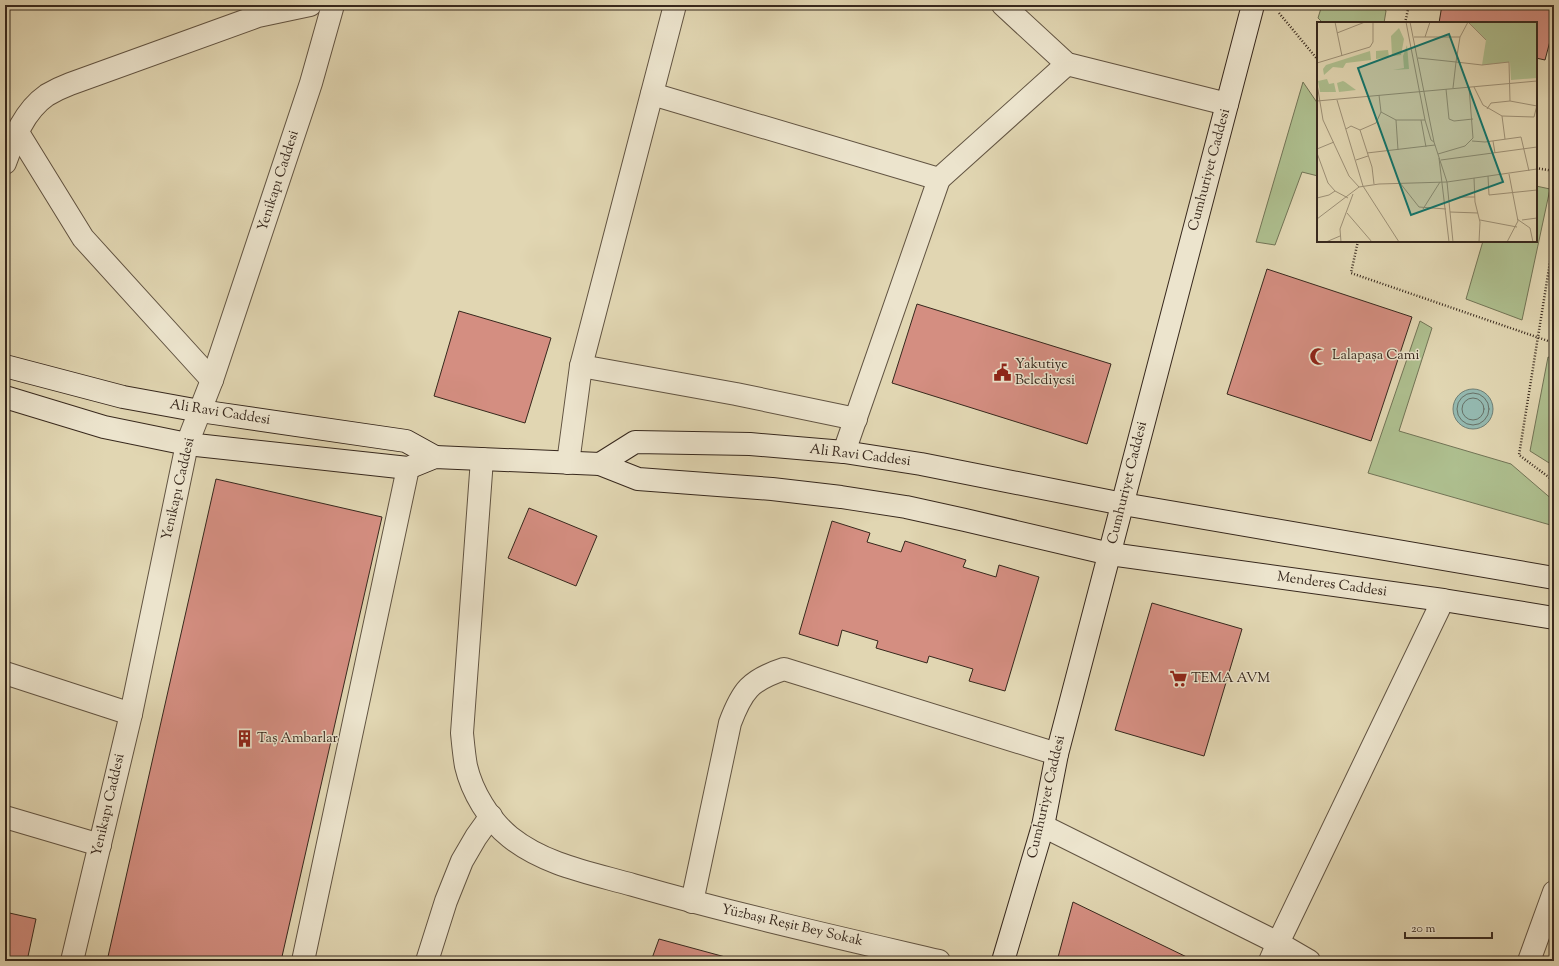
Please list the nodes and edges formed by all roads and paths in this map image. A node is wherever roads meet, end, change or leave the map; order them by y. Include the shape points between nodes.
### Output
1 (310, 5) edge
2 (334, 5) edge
3 (675, 5) edge
4 (1003, 5) edge
5 (1253, 5) edge
6 (1410, 5) edge
7 (1277, 11) dead end
8 (1406, 22) edge
9 (1317, 59) edge
10 (1067, 64) junction
11 (652, 94) junction
12 (1228, 104) junction
13 (17, 131) junction
14 (5, 163) edge
15 (1537, 168) edge
16 (1554, 172) edge
17 (939, 179) junction
18 (1554, 237) edge
19 (1358, 242) edge
20 (1537, 337) junction
21 (1554, 343) edge
22 (5, 366) edge
23 (581, 366) junction
24 (212, 380) junction
25 (5, 397) edge
26 (200, 411) junction
27 (856, 419) junction
28 (187, 444) junction
29 (844, 452) junction
30 (435, 457) junction
31 (482, 459) junction
32 (568, 463) junction
33 (600, 464) junction
34 (408, 468) junction
35 (1554, 481) edge
36 (1123, 504) junction
37 (1110, 554) junction
38 (1554, 578) edge
39 (1443, 600) junction
40 (1554, 618) edge
41 (5, 673) edge
42 (131, 714) junction
43 (1057, 754) junction
44 (491, 816) junction
45 (5, 817) edge
46 (1043, 826) junction
47 (100, 846) junction
48 (1554, 892) edge
49 (692, 902) junction
50 (1274, 952) edge
51 (72, 961) edge
52 (303, 961) edge
53 (427, 961) edge
54 (938, 961) edge
55 (1003, 961) edge
56 (1309, 961) edge
57 (1529, 961) edge

1 - 13 street via 258,16 70,84 46,96 32,109
2 - 24 street, Yenikapı Caddesi via 311,83
3 - 11 street
4 - 10 street
5 - 12 street, Cumhuriyet Caddesi
6 - 8 path
7 - 9 path
10 - 12 street
10 - 17 street
11 - 17 street
11 - 23 street
12 - 36 street, Cumhuriyet Caddesi
13 - 14 street
13 - 24 street via 83,238
15 - 16 path
17 - 27 street
18 - 20 path
19 - 20 path via 1351,273
20 - 21 path
20 - 35 path via 1518,455
22 - 26 street, Ali Ravi Caddesi via 123,397
23 - 27 street
23 - 32 street
24 - 26 street, Yenikapı Caddesi
25 - 28 street, Ali Ravi Caddesi via 104,427
26 - 28 street, Yenikapı Caddesi
26 - 30 street, Ali Ravi Caddesi via 406,441
27 - 29 street
28 - 34 street, Ali Ravi Caddesi
28 - 42 street, Yenikapı Caddesi
29 - 33 street, Ali Ravi Caddesi via 750,444 635,442
29 - 36 street, Ali Ravi Caddesi via 921,464
30 - 31 street, Ali Ravi Caddesi
30 - 34 street, Ali Ravi Caddesi
31 - 32 street, Ali Ravi Caddesi
31 - 44 street, Yüzbaşı Reşit Bey Sokak via 462,733 466,766 475,789
32 - 33 street, Ali Ravi Caddesi
33 - 37 street, Ali Ravi Caddesi via 638,479 772,489 906,507
34 - 52 street
36 - 37 street, Cumhuriyet Caddesi
36 - 38 street
37 - 39 street, Menderes Caddesi
37 - 43 street, Cumhuriyet Caddesi
39 - 40 street, Menderes Caddesi
39 - 50 street
41 - 42 street
42 - 47 street, Yenikapı Caddesi
43 - 46 street, Cumhuriyet Caddesi
43 - 49 street via 784,669 767,674 752,684 739,701 730,723
44 - 49 street, Yüzbaşı Reşit Bey Sokak via 510,836 534,854 563,865
44 - 53 street via 462,861
45 - 47 street
46 - 50 street
46 - 55 street, Cumhuriyet Caddesi
47 - 51 street, Yenikapı Caddesi
48 - 57 street
49 - 54 street, Yüzbaşı Reşit Bey Sokak
50 - 56 street

